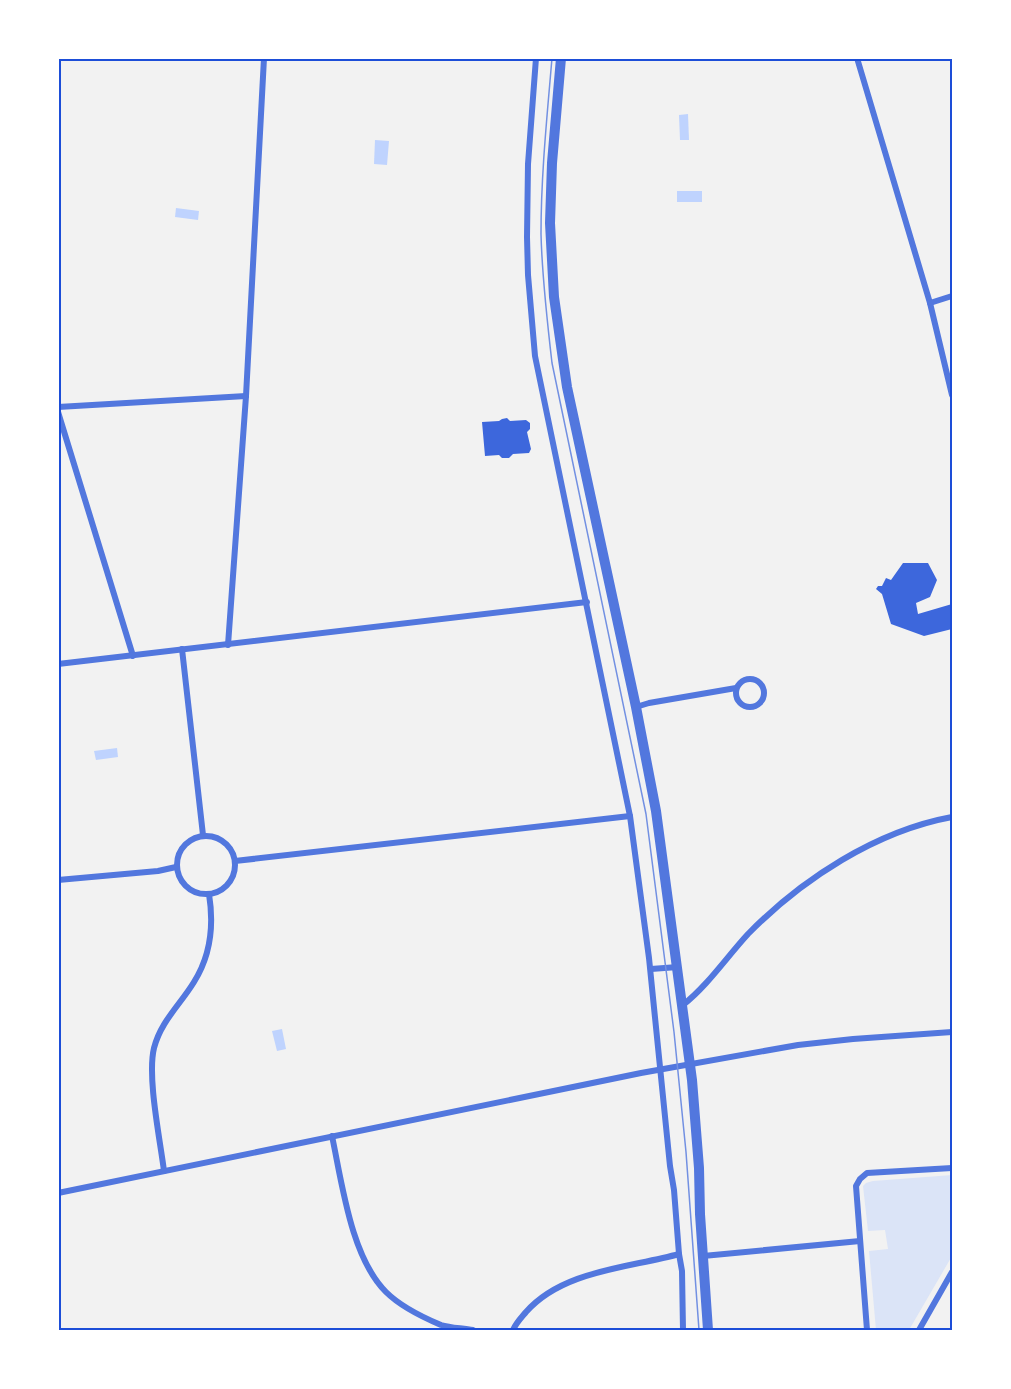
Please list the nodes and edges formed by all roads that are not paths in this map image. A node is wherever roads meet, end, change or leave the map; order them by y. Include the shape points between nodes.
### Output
1 (264, 58) edge
2 (536, 58) edge
3 (561, 58) edge
4 (857, 58) edge
5 (952, 297) edge
6 (930, 303) junction
7 (952, 395) edge
8 (246, 396) junction
9 (58, 410) edge
10 (587, 602) junction
11 (228, 645) junction
12 (182, 650) junction
13 (133, 656) junction
14 (58, 664) edge
15 (736, 688) junction
16 (636, 707) junction
17 (630, 816) junction
18 (952, 817) edge
19 (203, 835) junction
20 (235, 861) junction
21 (176, 867) junction
22 (58, 880) edge
23 (209, 894) junction
24 (678, 967) junction
25 (651, 969) junction
26 (683, 1005) junction
27 (952, 1032) edge
28 (690, 1065) junction
29 (660, 1070) junction
30 (332, 1136) junction
31 (952, 1168) edge
32 (164, 1171) junction
33 (58, 1193) edge
34 (860, 1241) junction
35 (679, 1254) junction
36 (703, 1256) junction
37 (952, 1272) edge
38 (473, 1330) edge
39 (513, 1330) edge
40 (683, 1330) edge
41 (708, 1330) edge
42 (867, 1330) edge
43 (919, 1330) edge

1 - 8 street
2 - 10 street via 527,228 535,356
3 - 16 street via 550,223 554,297 567,387
4 - 6 street
5 - 6 street
6 - 7 street
8 - 9 street
8 - 11 street
9 - 13 street
10 - 11 street
10 - 17 street
11 - 12 street
12 - 13 street
12 - 19 street
13 - 14 street
15 - 15 street via 736,697 743,706 761,702 764,693 757,680 749,678
15 - 16 street
16 - 24 street via 656,811
17 - 20 street
17 - 25 street
18 - 26 street via 896,833 814,879 760,923
19 - 20 street via 228,845
19 - 21 street via 182,847
20 - 23 street via 231,880 223,889
21 - 22 street
21 - 23 street via 184,885 196,893
23 - 32 street via 212,934 206,959 162,1025 154,1050 152,1074
24 - 25 street
24 - 26 street
25 - 29 street
26 - 28 street
27 - 28 street via 798,1045
28 - 29 street
28 - 36 street
29 - 30 street
29 - 35 street
30 - 32 street
30 - 38 street via 351,1223 367,1266 386,1292 412,1312 444,1326
31 - 34 street via 867,1173 856,1186
32 - 33 street
34 - 36 street
34 - 42 street
35 - 39 street via 595,1274 551,1291 534,1302
35 - 40 street
36 - 41 street
37 - 43 street

